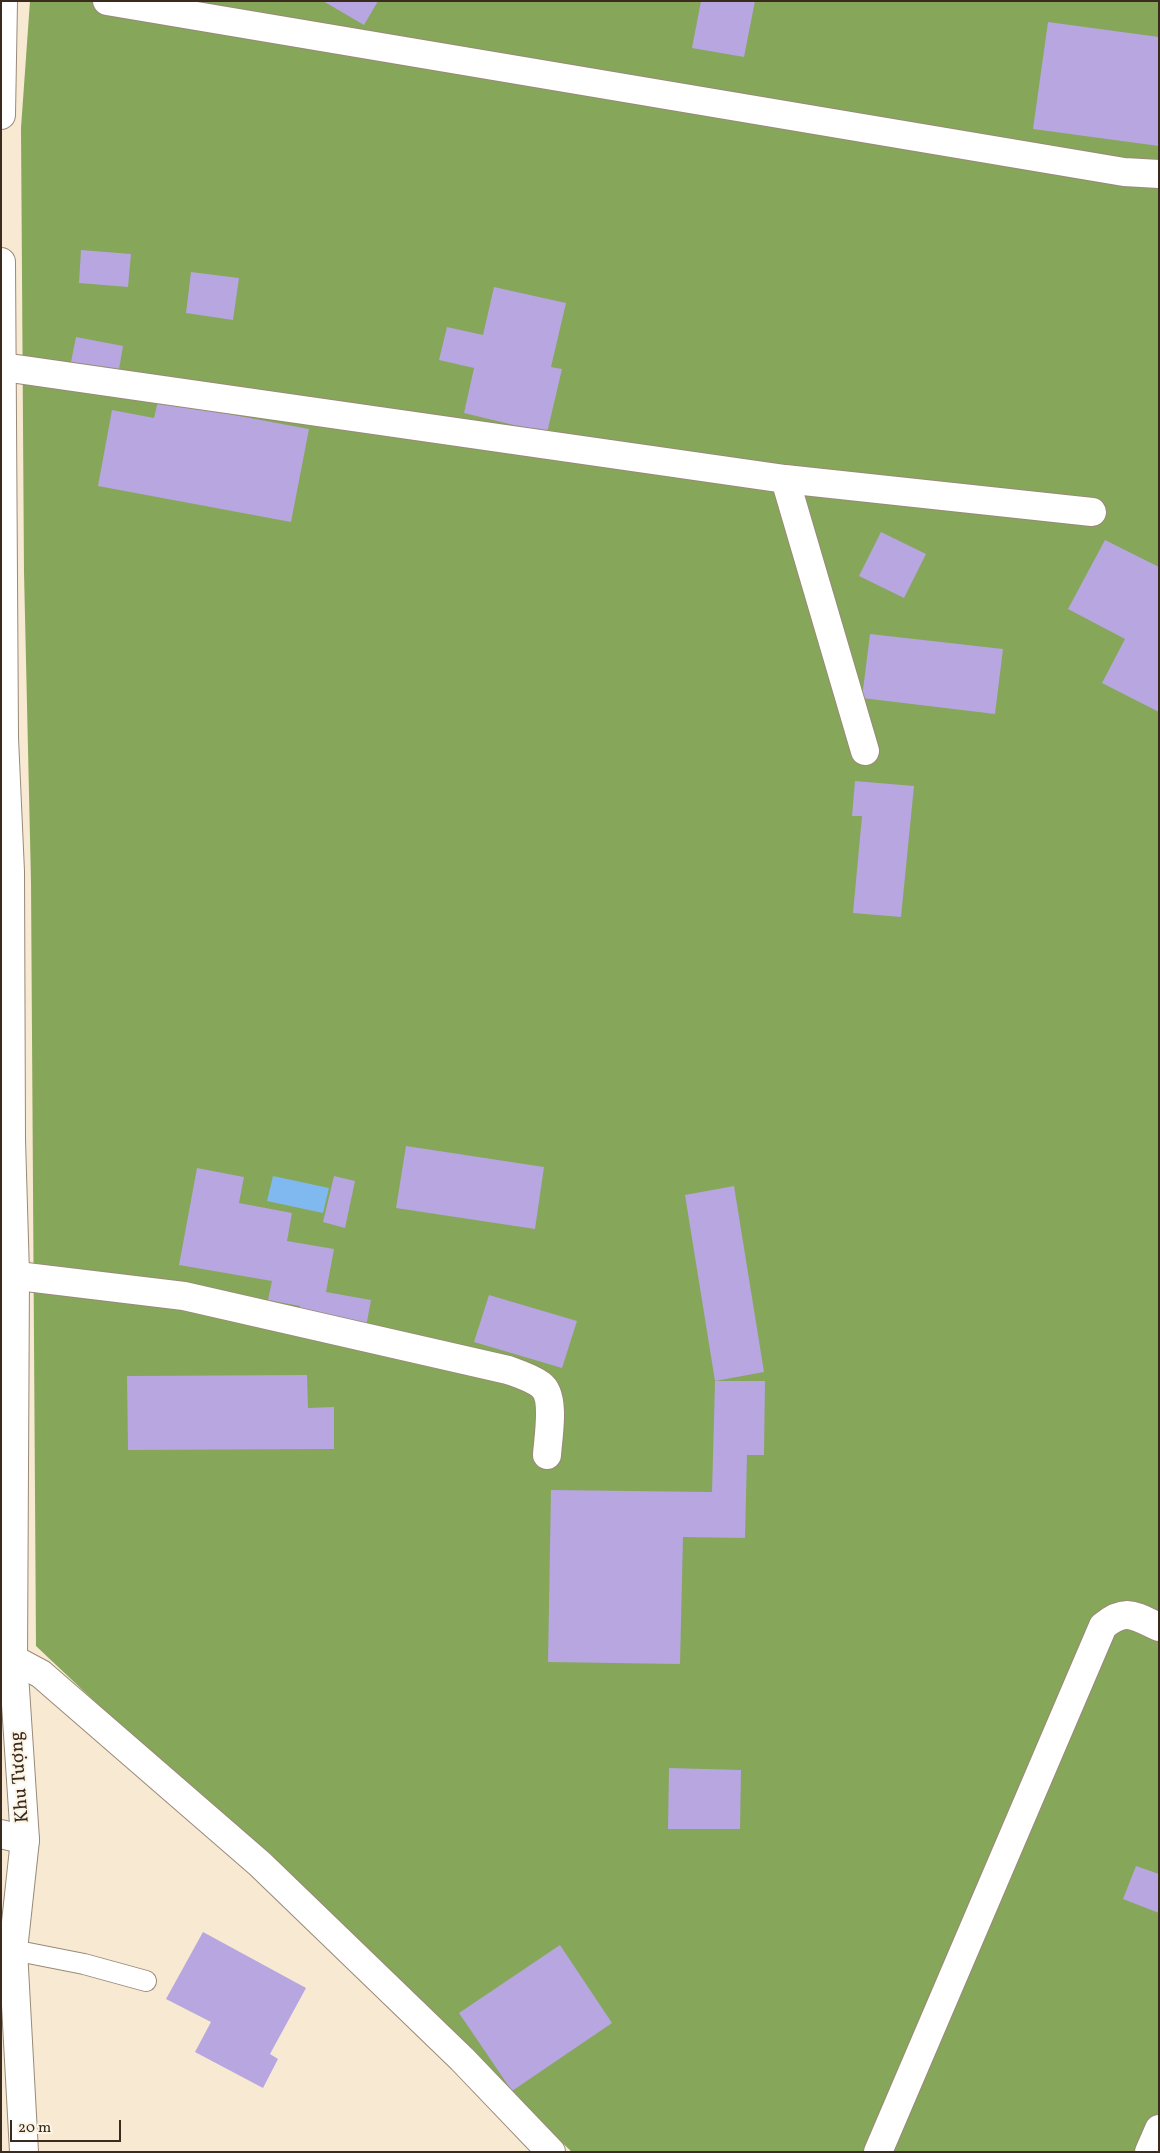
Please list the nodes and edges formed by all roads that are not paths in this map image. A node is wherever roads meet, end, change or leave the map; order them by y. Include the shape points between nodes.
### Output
1 (3, 1) edge
2 (107, 1) edge
3 (1, 108) edge
4 (1, 115) edge
5 (1159, 174) edge
6 (1, 262) edge
7 (3, 367) junction
8 (785, 479) junction
9 (1092, 512) dead end
10 (2, 738) edge
11 (865, 751) dead end
12 (6, 872) edge
13 (8, 1274) edge
14 (547, 1455) dead end
15 (1159, 1627) edge
16 (13, 1659) junction
17 (13, 1837) edge
18 (13, 1950) junction
19 (146, 1982) dead end
20 (9, 2000) edge
21 (1159, 2129) edge
22 (24, 2152) edge
23 (551, 2152) edge
24 (878, 2152) edge
25 (1149, 2152) edge

1 - 3 street
2 - 5 street via 1124,172
3 - 4 street
6 - 7 street, Khu Tượng
7 - 8 street
7 - 10 street, Khu Tượng
8 - 9 street
8 - 11 street
10 - 12 street, Khu Tượng
12 - 13 street, Khu Tượng via 11,1140
13 - 14 street via 184,1296 508,1370 542,1386 547,1393 550,1404
13 - 16 street, Khu Tượng
15 - 24 street via 1128,1614 1115,1616 1103,1626
16 - 17 street, Khu Tượng
16 - 23 street via 41,1674 260,1864 462,2059
17 - 18 street, Khu Tượng
18 - 19 lane via 84,1964
18 - 20 street, Khu Tượng
20 - 22 street, Khu Tượng
21 - 25 street

